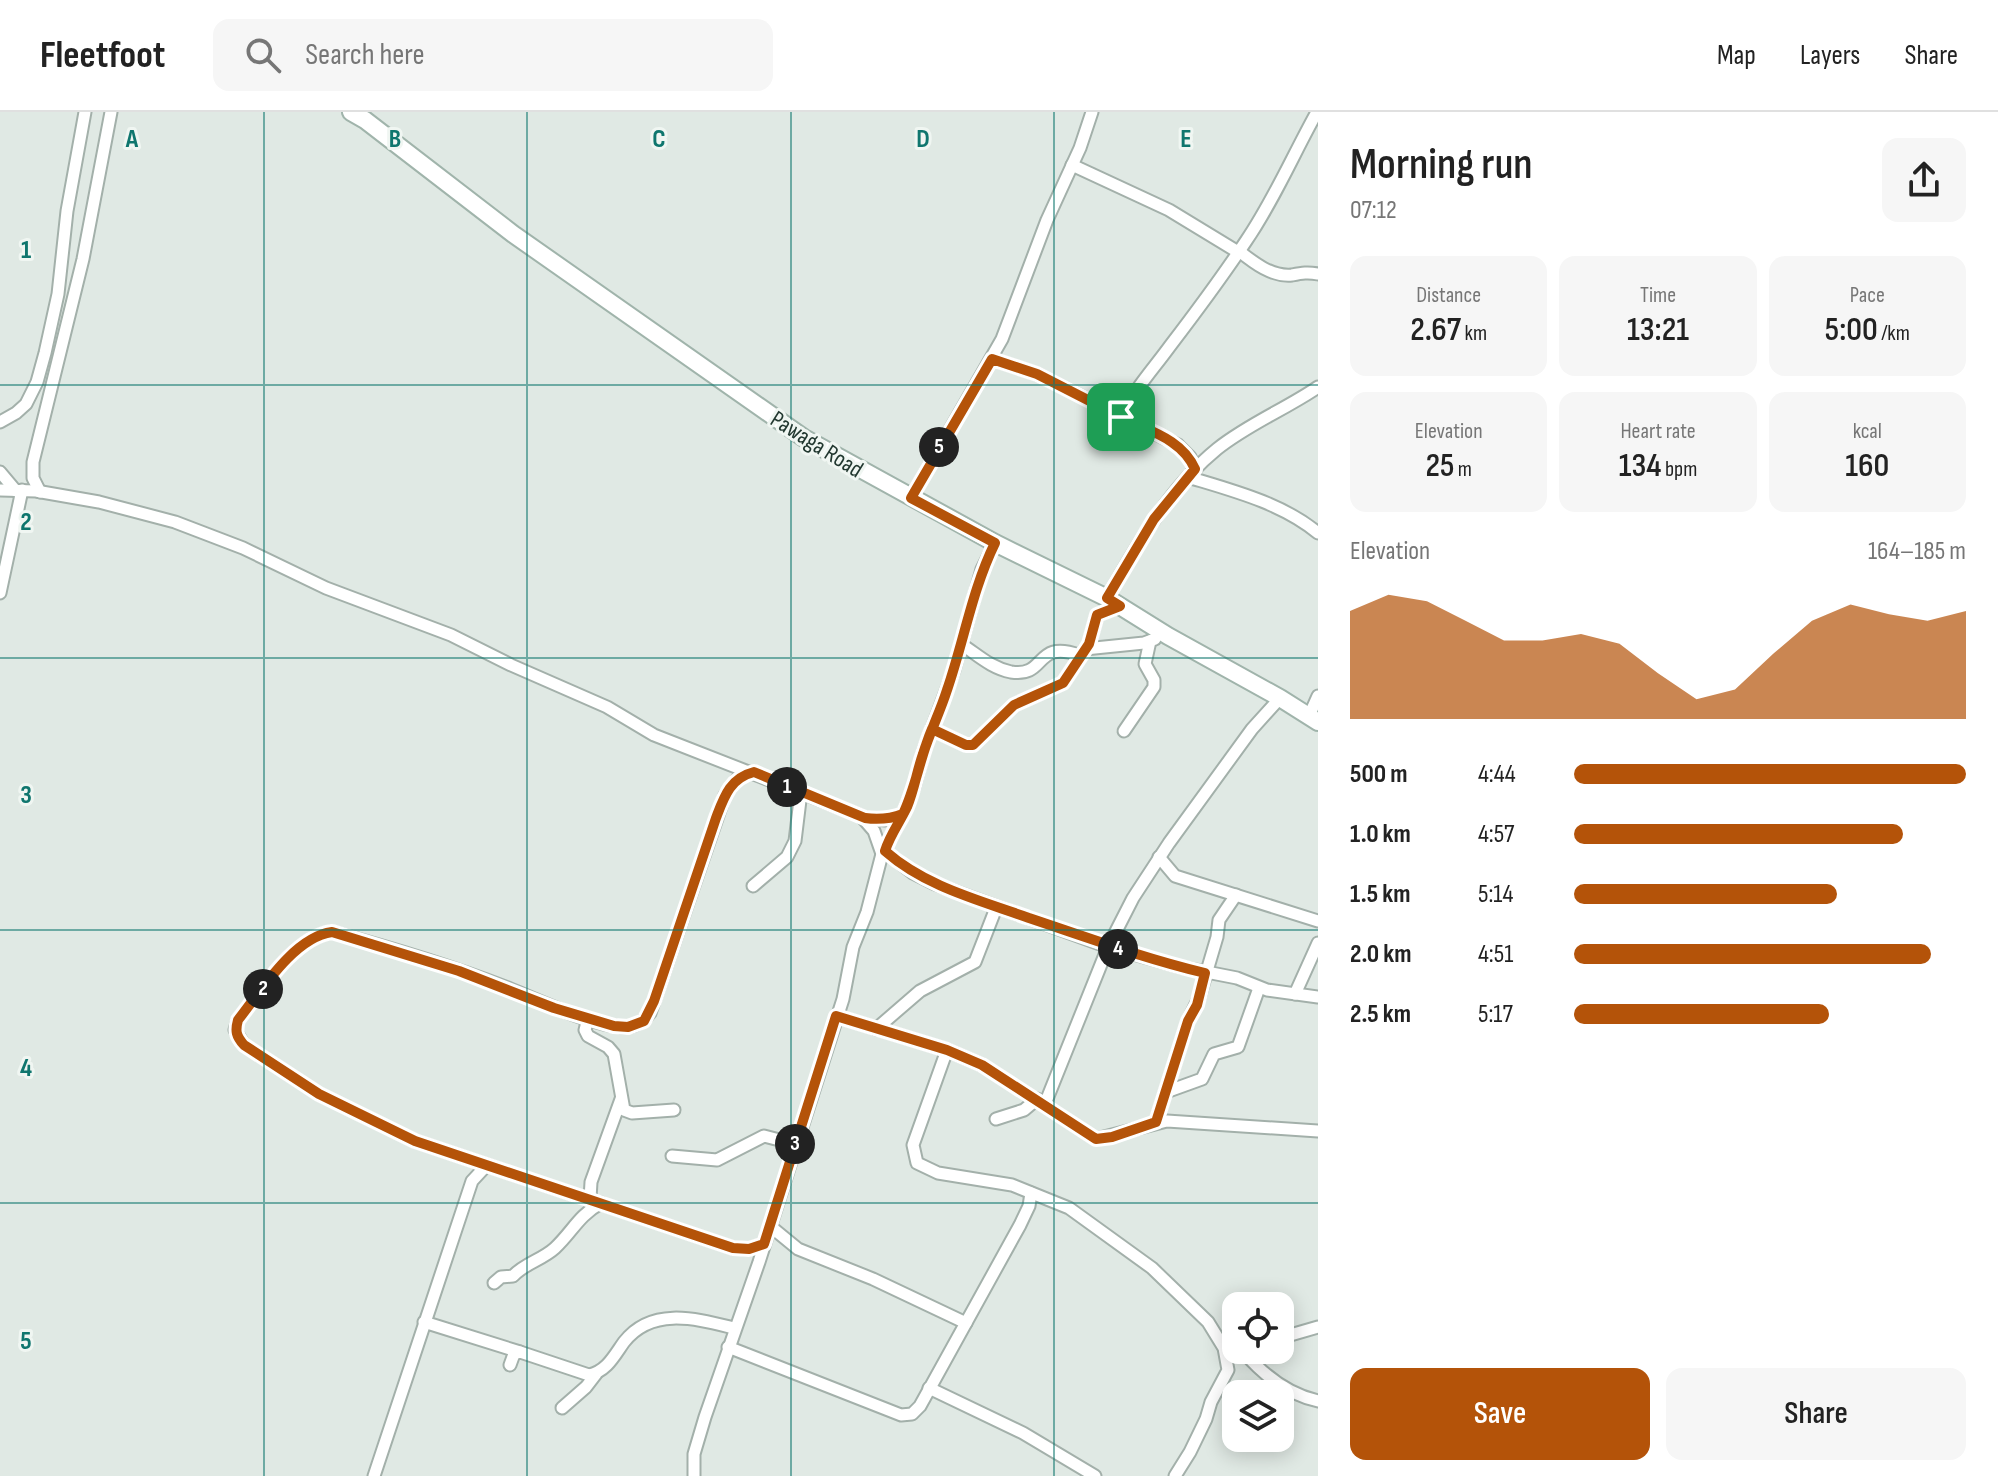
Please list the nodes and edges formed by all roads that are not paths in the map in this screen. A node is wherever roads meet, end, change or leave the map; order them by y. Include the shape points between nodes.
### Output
1 (85, 112) edge
2 (111, 112) edge
3 (351, 112) edge
4 (1092, 112) edge
5 (1317, 112) edge
6 (1072, 165) junction
7 (1239, 252) junction
8 (1318, 274) edge
9 (992, 359) junction
10 (1318, 387) edge
11 (1121, 417) junction
12 (0, 422) edge
13 (0, 472) edge
14 (1191, 473) junction
15 (0, 490) edge
16 (19, 490) junction
17 (40, 492) junction
18 (911, 498) junction
19 (1318, 533) edge
20 (995, 543) junction
21 (0, 593) edge
22 (1114, 602) junction
23 (1168, 636) junction
24 (1150, 641) junction
25 (961, 644) junction
26 (1082, 652) junction
27 (1318, 696) edge
28 (1280, 698) junction
29 (1313, 719) edge
30 (932, 729) junction
31 (1124, 731) dead end
32 (754, 772) junction
33 (801, 792) junction
34 (903, 814) junction
35 (865, 818) junction
36 (883, 853) junction
37 (1159, 857) junction
38 (753, 886) dead end
39 (1236, 895) junction
40 (996, 908) junction
41 (1318, 921) edge
42 (1318, 943) edge
43 (1108, 947) junction
44 (1205, 973) junction
45 (1259, 988) junction
46 (1295, 994) junction
47 (1318, 997) edge
48 (836, 1016) junction
49 (588, 1018) junction
50 (876, 1029) junction
51 (947, 1050) junction
52 (1166, 1092) junction
53 (621, 1098) junction
54 (1041, 1101) junction
55 (674, 1110) dead end
56 (996, 1119) dead end
57 (1156, 1122) junction
58 (1318, 1131) edge
59 (795, 1144) junction
60 (672, 1156) dead end
61 (486, 1166) junction
62 (1031, 1193) junction
63 (596, 1201) junction
64 (770, 1226) junction
65 (764, 1244) junction
66 (494, 1283) dead end
67 (424, 1322) junction
68 (966, 1323) junction
69 (1318, 1327) edge
70 (734, 1328) junction
71 (1294, 1334) edge
72 (728, 1347) junction
73 (1222, 1348) edge
74 (520, 1352) junction
75 (1228, 1364) edge
76 (1253, 1364) edge
77 (510, 1365) dead end
78 (596, 1374) junction
79 (929, 1388) junction
80 (1318, 1401) edge
81 (562, 1408) dead end
82 (693, 1475) edge
83 (374, 1476) edge
84 (1095, 1476) edge
85 (1175, 1476) edge

1 - 12 street via 45,353 26,404
2 - 17 street via 83,259 33,462
3 - 18 main road, Pawaga Road via 730,389
4 - 6 street
5 - 7 street via 1278,191
6 - 7 street via 1169,210
6 - 9 street
7 - 8 street via 1272,272
7 - 11 street via 1135,389
9 - 11 street via 1037,374
9 - 18 street
10 - 14 street via 1231,438
11 - 14 street via 1178,445 1190,457
13 - 16 street
14 - 19 street
14 - 22 street via 1154,519
15 - 16 street
16 - 17 street
16 - 21 street
17 - 32 street via 175,522 243,548 326,588 451,635 607,707 654,735
18 - 20 main road, Pawaga Road
20 - 22 main road, Pawaga Road
20 - 25 street via 982,569
22 - 23 main road, Pawaga Road
22 - 26 street via 1097,615
23 - 24 street
23 - 28 main road, Pawaga Road
24 - 26 street
24 - 31 street via 1145,664 1154,687
25 - 26 street via 985,662 1013,672 1033,668 1058,649
25 - 30 street
26 - 30 street via 1063,683 1014,705 973,745
27 - 29 street
28 - 29 main road, Pawaga Road
28 - 37 street
30 - 34 street
32 - 33 street
32 - 49 street via 739,777 725,795 650,1013 628,1027
33 - 35 street
33 - 38 street via 795,841 787,857
34 - 35 street via 885,820
34 - 36 street
35 - 36 street
36 - 40 street via 919,876
36 - 48 street
37 - 39 street via 1175,876
37 - 43 street
39 - 41 street
39 - 44 street via 1219,920
40 - 43 street
40 - 50 street via 975,962 920,991
42 - 46 street
43 - 44 street
43 - 54 street
44 - 45 street
44 - 52 street
45 - 46 street
45 - 52 street via 1238,1047 1214,1054 1202,1079
46 - 47 street
48 - 50 street
48 - 59 street
49 - 53 street via 588,1036 614,1054
49 - 61 street via 332,932 305,942 238,1020 235,1030 244,1045 319,1094 415,1141
50 - 51 street
51 - 54 street
51 - 62 street via 913,1145 917,1163 938,1173
52 - 57 street
53 - 55 street via 628,1113
53 - 63 street via 591,1182
54 - 56 street
54 - 57 street via 1096,1139
57 - 58 street
59 - 60 street via 764,1136 717,1160
59 - 64 street
61 - 63 street
61 - 67 street via 472,1181
62 - 68 street via 1020,1225
62 - 73 street via 1087,1220 1166,1281 1208,1322
63 - 65 street via 733,1248
63 - 66 street via 547,1254
64 - 65 street
64 - 68 street via 798,1249
65 - 70 street
67 - 74 street
67 - 83 street
68 - 79 street
69 - 71 street
70 - 72 street
70 - 78 street via 674,1317 648,1324
72 - 79 street via 905,1416 917,1410
72 - 82 street via 694,1454
74 - 77 street
74 - 78 street via 584,1375
75 - 85 street
76 - 80 street via 1287,1389
78 - 81 street
79 - 84 street via 1023,1433

